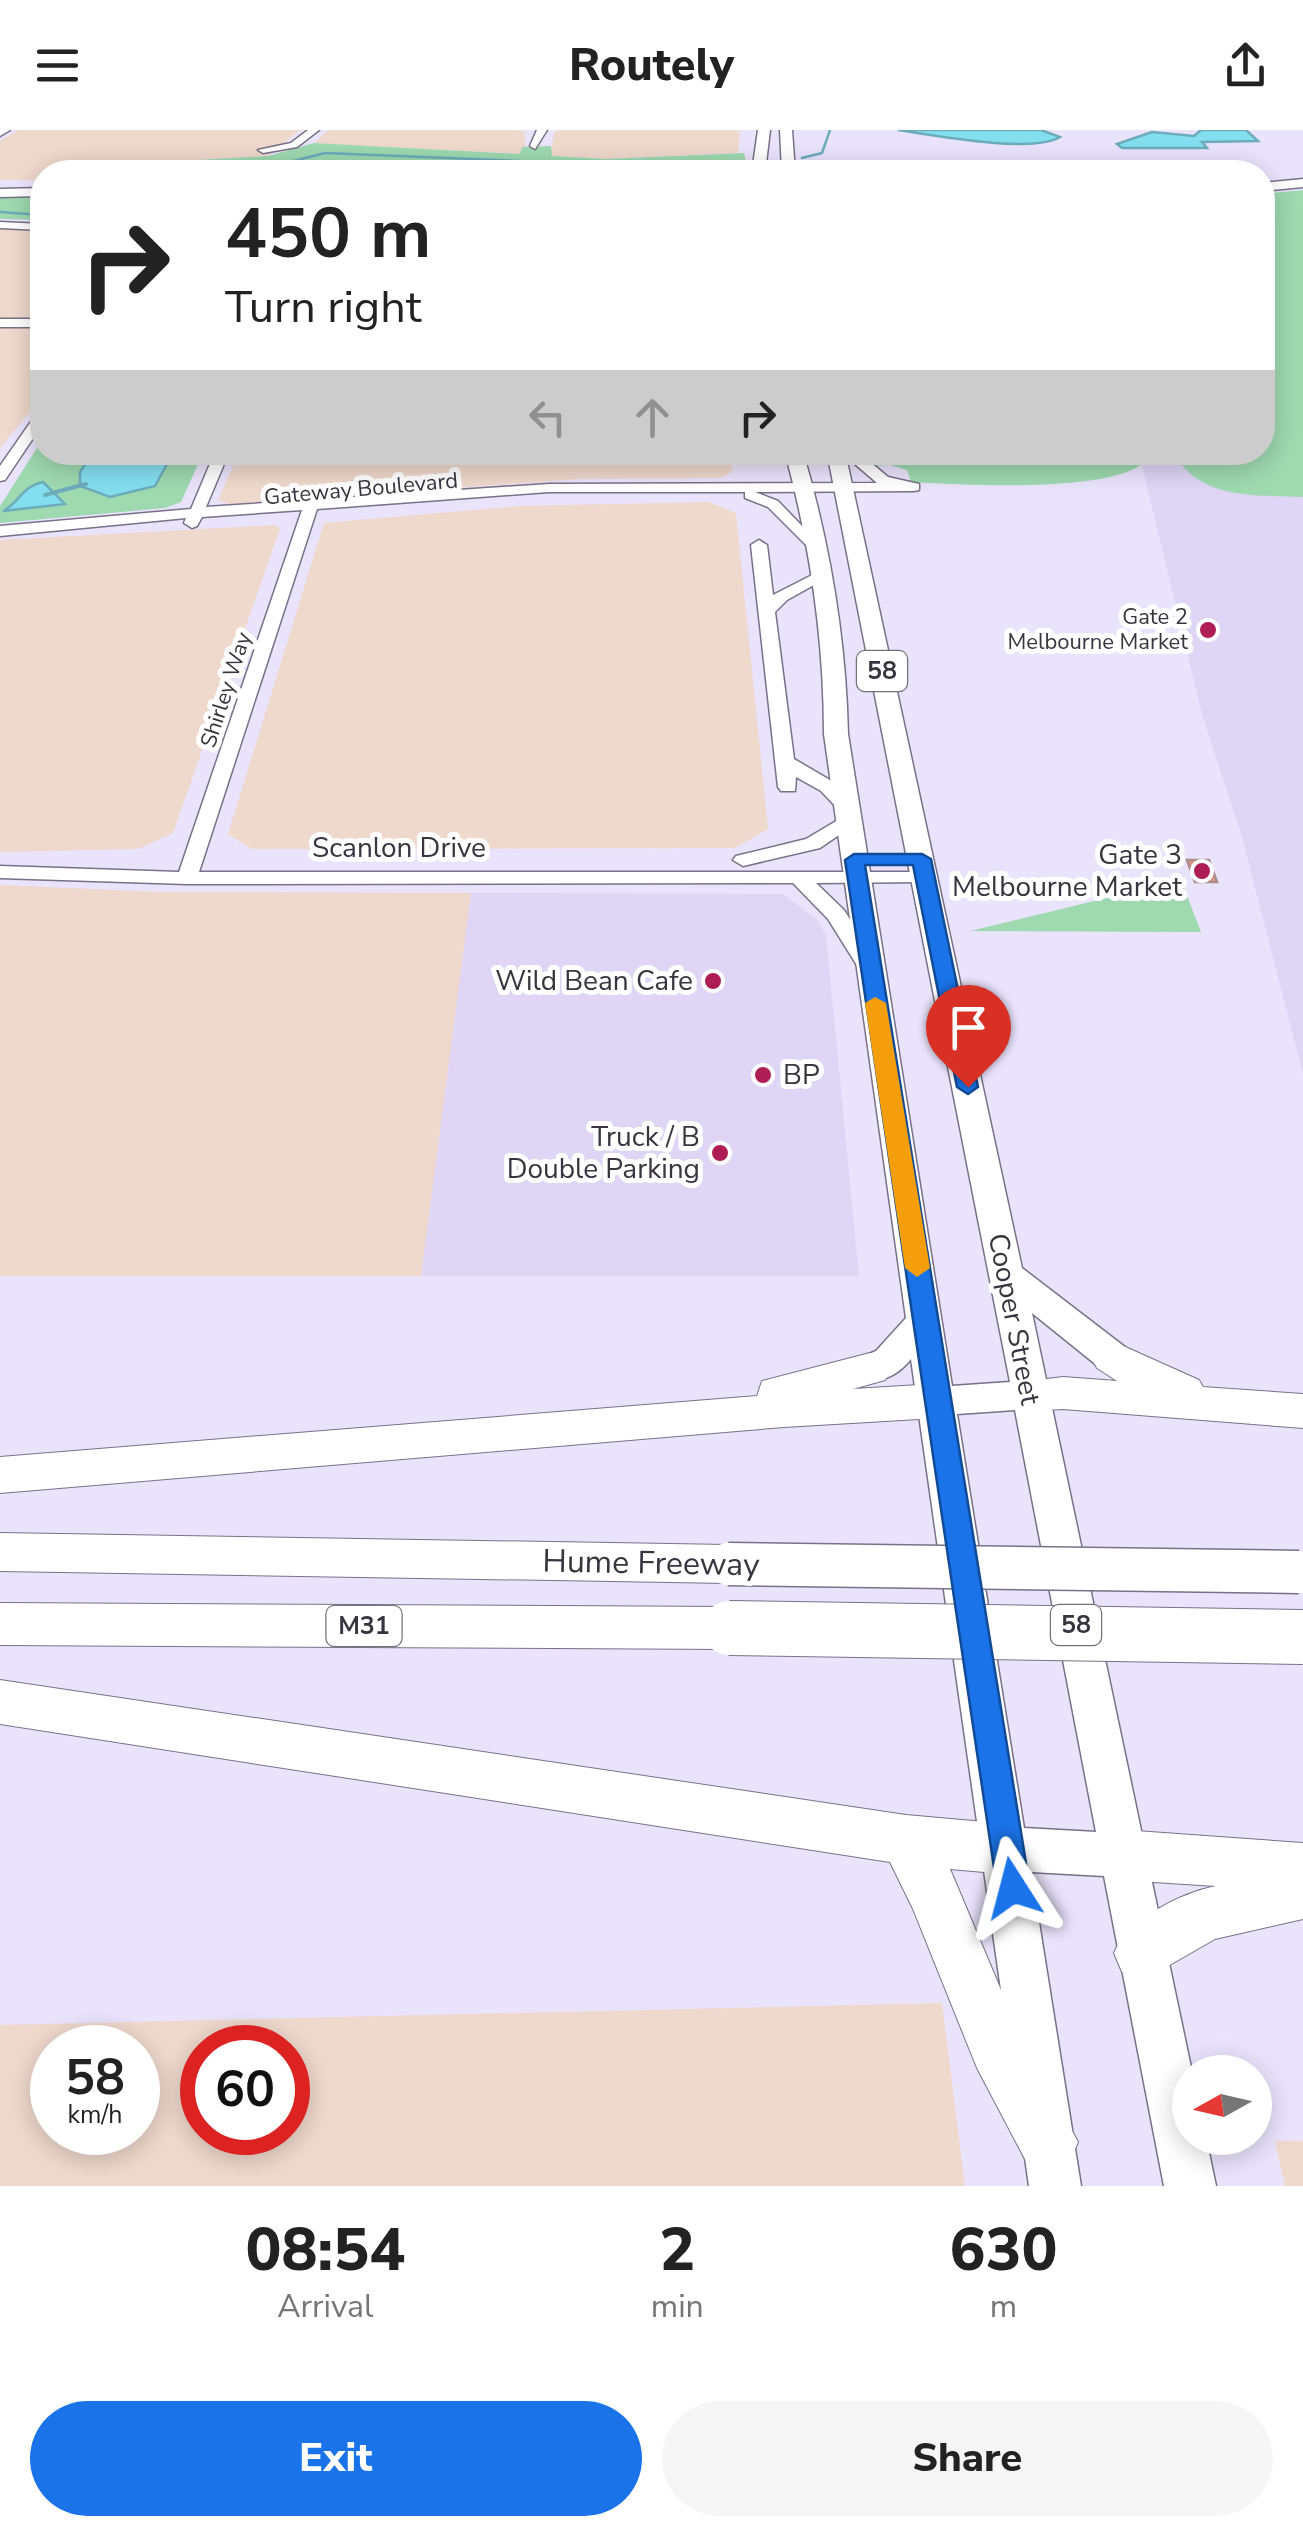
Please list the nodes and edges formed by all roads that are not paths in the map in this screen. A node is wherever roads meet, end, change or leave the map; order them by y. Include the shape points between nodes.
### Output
1 (751, 130) edge
2 (786, 130) edge
3 (315, 131) edge
4 (763, 135) edge
5 (263, 150) dead end
6 (760, 160) edge
7 (788, 160) edge
8 (1303, 176) edge
9 (1275, 178) edge
10 (1303, 183) edge
11 (1275, 186) edge
12 (30, 191) edge
13 (0, 192) edge
14 (0, 224) edge
15 (30, 225) edge
16 (30, 323) edge
17 (0, 324) edge
18 (30, 434) edge
19 (216, 465) edge
20 (787, 465) edge
21 (795, 465) edge
22 (839, 465) edge
23 (864, 465) edge
24 (0, 478) edge
25 (687, 485) junction
26 (804, 490) junction
27 (844, 491) junction
28 (522, 494) junction
29 (750, 494) junction
30 (310, 511) junction
31 (194, 518) junction
32 (0, 532) edge
33 (759, 545) dead end
34 (820, 564) junction
35 (768, 610) junction
36 (785, 762) junction
37 (788, 787) dead end
38 (848, 813) junction
39 (743, 860) junction
40 (0, 868) edge
41 (856, 868) junction
42 (924, 868) junction
43 (190, 869) junction
44 (798, 876) junction
45 (871, 970) junction
46 (1006, 1274) junction
47 (925, 1318) junction
48 (1112, 1356) joint
49 (870, 1369) joint
50 (1030, 1395) junction
51 (936, 1401) junction
52 (1220, 1402) junction
53 (1303, 1411) edge
54 (518, 1432) junction
55 (0, 1475) edge
56 (0, 1552) edge
57 (1301, 1572) edge
58 (0, 1624) edge
59 (1303, 1638) edge
60 (0, 1702) edge
61 (906, 1840) junction
62 (1007, 1849) junction
63 (1122, 1855) junction
64 (1303, 1869) edge
65 (1303, 1893) edge
66 (1142, 1953) junction
67 (1052, 2164) edge
68 (1190, 2186) edge

1 - 4 main road
2 - 7 main road
3 - 5 street via 294,146
4 - 6 main road
8 - 9 main road
10 - 11 main road
12 - 13 main road
14 - 15 street
16 - 17 street
18 - 24 street
19 - 31 street
20 - 25 street via 781,476
21 - 26 main road, 58
22 - 27 main road, Cooper Street / 58
23 - 27 street, Gateway Boulevard via 914,491
25 - 26 street, Gateway Boulevard
25 - 28 street, Gateway Boulevard
26 - 27 street, Gateway Boulevard
26 - 29 street, Gateway Boulevard
26 - 34 main road, 58
27 - 42 main road, Cooper Street / 58
28 - 29 street, Gateway Boulevard
28 - 30 street, Gateway Boulevard
29 - 34 street via 773,504
30 - 31 street, Gateway Boulevard
30 - 43 street, Shirley Way
31 - 32 street, Gateway Boulevard
33 - 35 street
34 - 35 street
34 - 38 main road, 58
35 - 36 street
36 - 37 street
36 - 38 street via 828,787
38 - 39 street, Scanlon Drive via 838,832 822,841
38 - 41 main road, 58
39 - 41 street, Scanlon Drive
39 - 43 street, Scanlon Drive
40 - 43 street, Scanlon Drive
41 - 42 street
41 - 44 street, Scanlon Drive
41 - 45 main road, 58
42 - 46 main road, Cooper Street / 58
43 - 44 street, Scanlon Drive
44 - 45 street via 836,914
45 - 47 main road, 58
46 - 48 main road
46 - 50 main road, Cooper Street / 58
47 - 49 main road via 888,1361
47 - 51 main road, 58
48 - 52 highway via 1172,1389
49 - 54 highway via 778,1393
50 - 51 main road
50 - 52 highway
50 - 63 main road, Cooper Street / 58
51 - 54 highway
51 - 62 main road, 58
52 - 53 highway
54 - 55 highway
56 - 57 highway, Hume Freeway, bridge
58 - 59 highway, M31, bridge
60 - 61 highway
61 - 62 highway
61 - 67 highway
62 - 63 main road
62 - 67 main road, 58
63 - 64 highway
63 - 66 main road, Cooper Street / 58
65 - 66 highway via 1204,1914
66 - 68 main road, Cooper Street / 58

